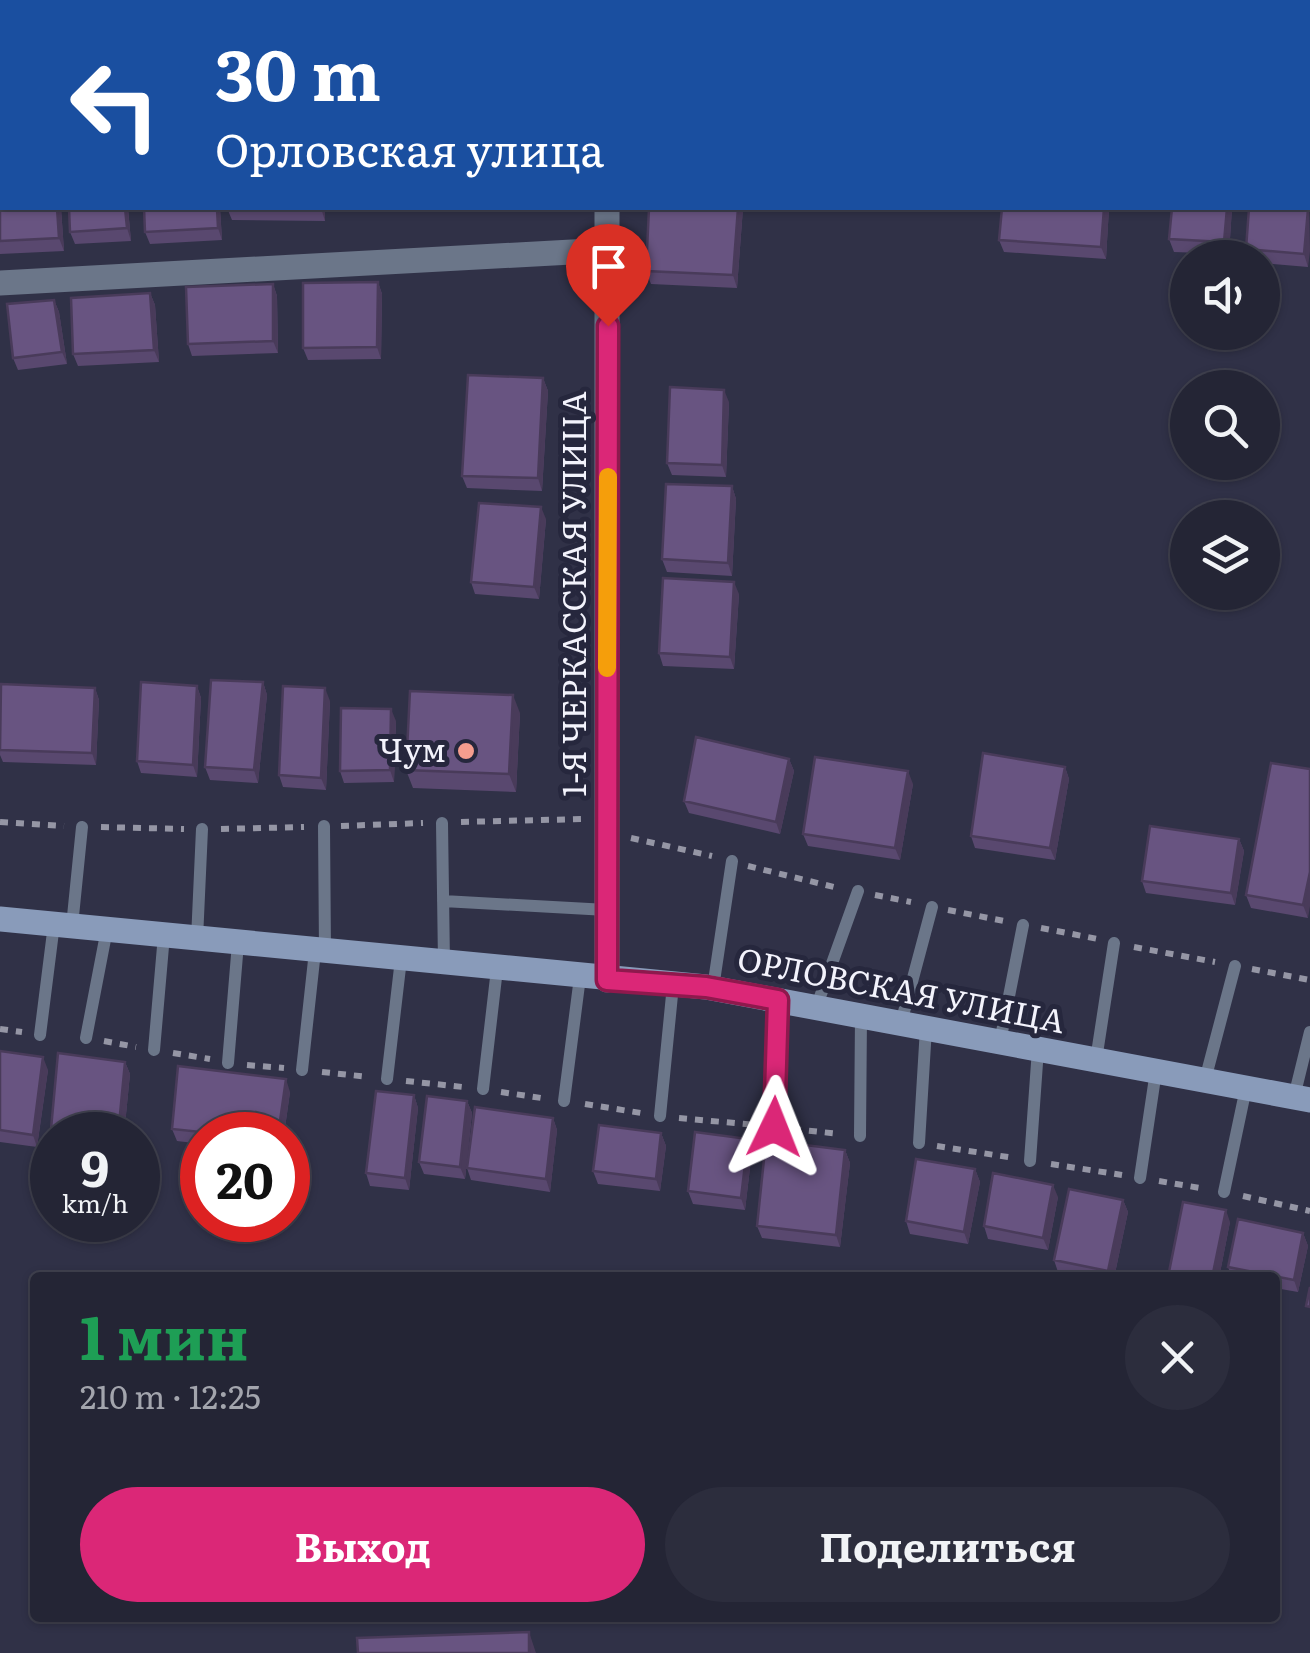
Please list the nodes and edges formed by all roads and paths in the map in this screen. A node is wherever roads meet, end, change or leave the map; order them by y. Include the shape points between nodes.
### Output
1 (608, 210) edge
2 (608, 250) junction
3 (0, 283) edge
4 (442, 822) dead end
5 (324, 826) dead end
6 (82, 827) dead end
7 (202, 829) dead end
8 (607, 836) junction
9 (732, 862) junction
10 (858, 892) junction
11 (443, 901) junction
12 (932, 906) junction
13 (607, 910) junction
14 (0, 919) edge
15 (1023, 924) junction
16 (63, 925) junction
17 (106, 929) junction
18 (164, 936) junction
19 (197, 939) junction
20 (238, 943) junction
21 (1114, 943) junction
22 (320, 951) junction
23 (401, 959) junction
24 (444, 964) junction
25 (1236, 966) junction
26 (497, 969) junction
27 (580, 977) junction
28 (607, 980) junction
29 (1310, 980) edge
30 (674, 985) junction
31 (713, 988) junction
32 (778, 1000) junction
33 (816, 1008) junction
34 (861, 1016) junction
35 (914, 1026) junction
36 (1310, 1032) edge
37 (40, 1035) dead end
38 (86, 1038) dead end
39 (1000, 1042) junction
40 (154, 1050) dead end
41 (1038, 1050) junction
42 (1096, 1060) junction
43 (228, 1063) dead end
44 (302, 1070) dead end
45 (1156, 1071) junction
46 (387, 1079) dead end
47 (1205, 1080) junction
48 (1246, 1088) junction
49 (483, 1089) dead end
50 (1302, 1099) edge
51 (564, 1101) dead end
52 (660, 1116) dead end
53 (774, 1127) dead end
54 (860, 1136) dead end
55 (919, 1143) dead end
56 (1030, 1161) dead end
57 (1140, 1178) dead end
58 (1224, 1192) dead end

1 - 2 street, 1-Я ЧЕРКАССКАЯ УЛИЦА
2 - 3 street
2 - 8 street, 1-Я ЧЕРКАССКАЯ УЛИЦА
4 - 11 lane
5 - 22 lane
6 - 16 lane
7 - 19 lane
8 - 9 path
8 - 13 street, 1-Я ЧЕРКАССКАЯ УЛИЦА
9 - 10 path
9 - 31 lane
10 - 12 path
10 - 33 lane
11 - 13 lane
11 - 24 lane
12 - 15 path
12 - 35 lane
13 - 28 street, 1-Я ЧЕРКАССКАЯ УЛИЦА
14 - 16 main road, ОРЛОВСКАЯ УЛИЦА
15 - 21 path
15 - 39 lane
16 - 17 main road, ОРЛОВСКАЯ УЛИЦА
16 - 37 lane
17 - 18 main road, ОРЛОВСКАЯ УЛИЦА
17 - 38 lane
18 - 19 main road, ОРЛОВСКАЯ УЛИЦА
18 - 40 lane
19 - 20 main road, ОРЛОВСКАЯ УЛИЦА
20 - 22 main road, ОРЛОВСКАЯ УЛИЦА
20 - 43 lane
21 - 25 path
21 - 42 lane
22 - 23 main road, ОРЛОВСКАЯ УЛИЦА
22 - 44 lane
23 - 24 main road, ОРЛОВСКАЯ УЛИЦА
23 - 46 lane
24 - 26 main road, ОРЛОВСКАЯ УЛИЦА
25 - 29 path
25 - 47 lane
26 - 27 main road, ОРЛОВСКАЯ УЛИЦА
26 - 49 lane
27 - 28 main road, ОРЛОВСКАЯ УЛИЦА
27 - 51 lane
28 - 30 main road, ОРЛОВСКАЯ УЛИЦА
30 - 31 main road, ОРЛОВСКАЯ УЛИЦА
30 - 52 lane
31 - 32 main road, ОРЛОВСКАЯ УЛИЦА
32 - 33 main road, ОРЛОВСКАЯ УЛИЦА
32 - 53 lane
33 - 34 main road, ОРЛОВСКАЯ УЛИЦА
34 - 35 main road, ОРЛОВСКАЯ УЛИЦА
34 - 54 lane
35 - 39 main road, ОРЛОВСКАЯ УЛИЦА
35 - 55 lane
36 - 50 lane
39 - 41 main road, ОРЛОВСКАЯ УЛИЦА
41 - 42 main road, ОРЛОВСКАЯ УЛИЦА
41 - 56 lane
42 - 45 main road, ОРЛОВСКАЯ УЛИЦА
45 - 47 main road, ОРЛОВСКАЯ УЛИЦА
45 - 57 lane
47 - 48 main road, ОРЛОВСКАЯ УЛИЦА
48 - 50 main road, ОРЛОВСКАЯ УЛИЦА
48 - 58 lane

